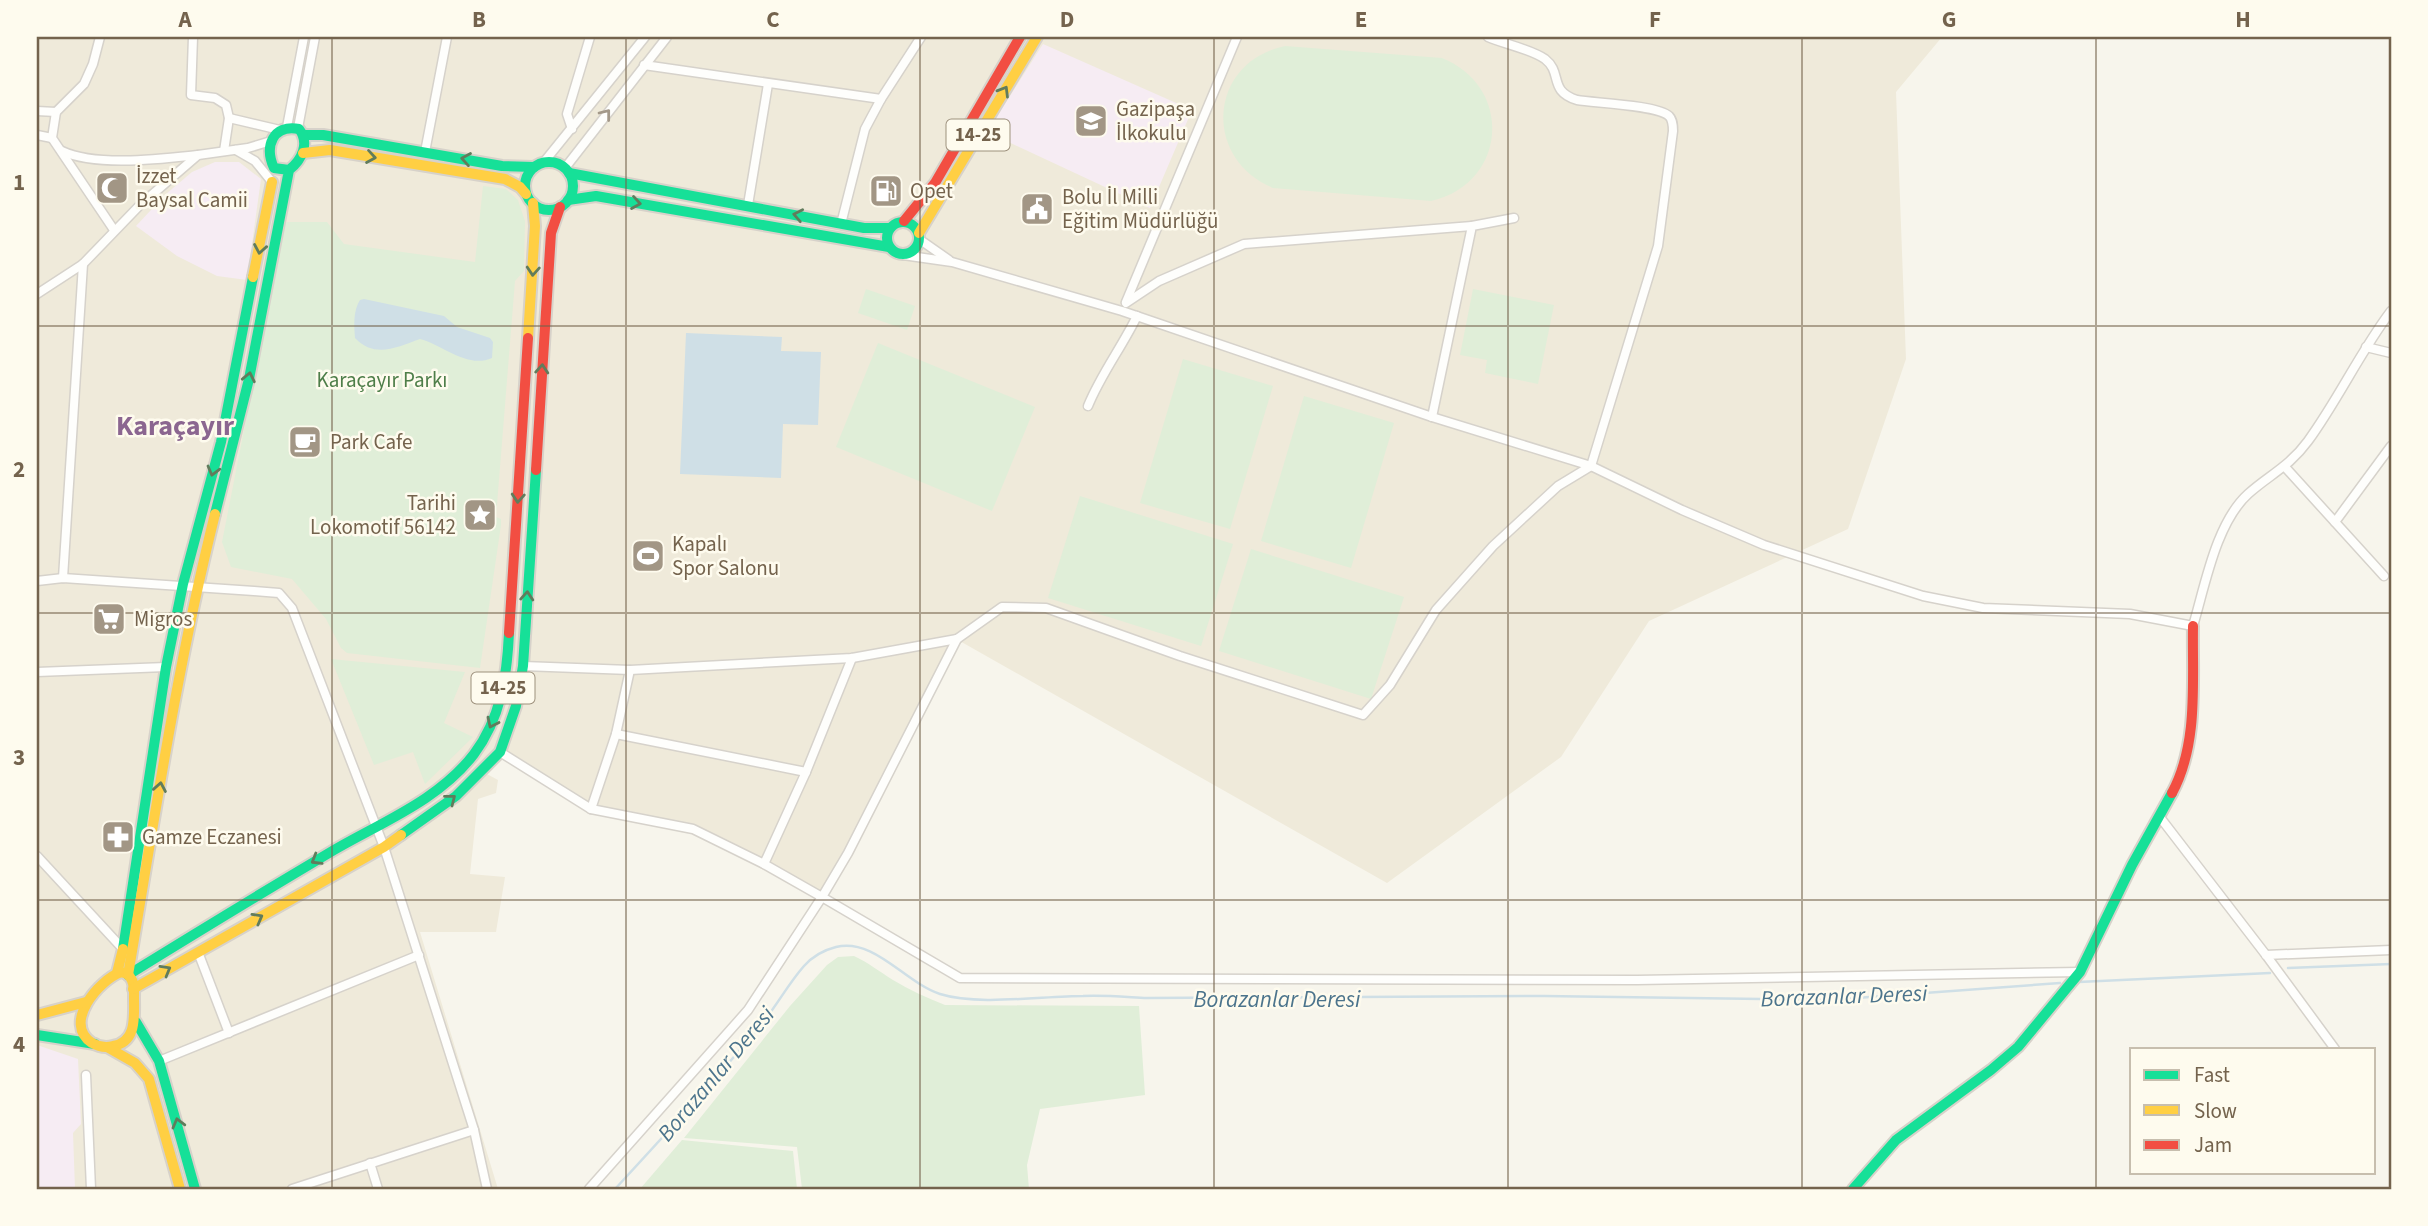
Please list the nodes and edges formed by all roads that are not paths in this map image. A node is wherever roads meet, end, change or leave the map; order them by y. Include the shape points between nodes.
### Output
1 (100, 37) edge
2 (193, 37) edge
3 (304, 37) edge
4 (315, 37) edge
5 (447, 37) edge
6 (590, 37) edge
7 (645, 37) edge
8 (667, 37) edge
9 (920, 37) edge
10 (1020, 37) edge
11 (1037, 37) edge
12 (1237, 37) edge
13 (1488, 37) edge
14 (645, 65) junction
15 (768, 84) junction
16 (881, 99) junction
17 (37, 111) edge
18 (56, 112) junction
19 (229, 118) junction
20 (292, 130) junction
21 (572, 130) junction
22 (37, 135) edge
23 (52, 138) junction
24 (271, 141) junction
25 (248, 148) junction
26 (59, 150) junction
27 (236, 150) junction
28 (224, 151) junction
29 (425, 152) junction
30 (303, 153) junction
31 (198, 155) junction
32 (271, 163) junction
33 (539, 165) junction
34 (289, 170) junction
35 (567, 170) junction
36 (272, 181) junction
37 (530, 199) junction
38 (564, 204) junction
39 (748, 205) junction
40 (1514, 219) dead end
41 (904, 221) junction
42 (841, 223) junction
43 (1472, 226) junction
44 (890, 228) junction
45 (114, 230) junction
46 (919, 236) junction
47 (889, 247) junction
48 (903, 255) junction
49 (951, 262) junction
50 (83, 264) junction
51 (37, 294) edge
52 (1124, 307) junction
53 (2391, 311) edge
54 (1137, 316) junction
55 (2366, 347) junction
56 (2391, 353) edge
57 (1088, 406) dead end
58 (1432, 417) junction
59 (2391, 446) edge
60 (1591, 466) junction
61 (2285, 467) junction
62 (2335, 522) junction
63 (2384, 576) dead end
64 (63, 578) junction
65 (37, 581) edge
66 (183, 584) junction
67 (197, 585) junction
68 (2193, 626) junction
69 (957, 639) junction
70 (852, 658) junction
71 (523, 666) junction
72 (166, 667) junction
73 (630, 670) junction
74 (37, 672) edge
75 (616, 734) junction
76 (500, 752) junction
77 (806, 772) junction
78 (591, 809) junction
79 (2159, 816) junction
80 (375, 826) junction
81 (384, 846) junction
82 (37, 856) edge
83 (764, 864) junction
84 (822, 897) junction
85 (123, 948) junction
86 (2391, 950) edge
87 (198, 952) junction
88 (2266, 954) junction
89 (419, 955) junction
90 (2080, 972) junction
91 (122, 974) junction
92 (133, 989) junction
93 (86, 1002) junction
94 (37, 1015) edge
95 (136, 1022) junction
96 (229, 1033) junction
97 (37, 1035) edge
98 (102, 1046) junction
99 (2334, 1048) edge
100 (159, 1061) junction
101 (86, 1075) dead end
102 (474, 1130) junction
103 (370, 1163) junction
104 (91, 1189) edge
105 (180, 1189) edge
106 (195, 1189) edge
107 (292, 1189) edge
108 (379, 1189) edge
109 (487, 1189) edge
110 (589, 1189) edge
111 (1853, 1189) edge

1 - 18 street via 84,84
2 - 19 street via 191,95 215,98 226,105
3 - 20 street
4 - 20 street
5 - 29 street
6 - 21 street via 567,114
7 - 21 street
8 - 14 street
9 - 16 street
10 - 41 main road, 14-25 via 935,183
46 -> 11 main road, 14-25
12 - 52 street
13 - 60 street via 1543,57 1552,65 1566,97 1656,109 1673,122 1658,246
14 - 15 street
35 -> 14 street
15 - 16 street
15 - 39 street
16 - 42 street via 865,129
17 - 18 street
18 - 23 street
19 - 20 street
19 - 28 street
20 - 24 main road
20 - 29 main road
20 - 30 main road
21 - 33 street
22 - 23 street
23 - 26 street
24 - 25 street
24 - 32 main road
25 - 27 street
25 - 32 street
26 - 31 street via 76,158 101,159
26 - 45 street
27 - 28 street
27 - 36 street via 255,161
28 - 31 street
33 -> 29 main road via 502,166
30 - 34 main road
30 -> 37 main road via 330,150 505,179
31 - 45 street
32 - 34 main road
32 - 36 street
33 - 35 main road, 14-25 via 555,163
33 - 37 main road, 14-25 via 527,177
67 -> 34 main road via 249,379
35 - 38 main road, 14-25 via 573,184
35 - 39 main road, 14-25 via 596,180
36 -> 66 main road via 221,442
37 - 38 main road via 548,210
37 -> 80 main road, 14-25 via 535,237 507,668 499,711 484,740 440,789
38 -> 47 main road via 596,197
71 -> 38 main road, 14-25 via 551,233
42 -> 39 main road, 14-25
40 - 43 street
41 - 44 main road, 14-25
41 - 46 main road via 912,224
42 - 44 main road, 14-25
43 - 52 street via 1244,244 1159,281
43 - 58 street
44 - 47 main road
45 - 50 street
46 - 48 main road, 14-25 via 913,251
46 - 49 street
47 - 48 main road
48 - 49 street
49 - 52 street
50 - 51 street
50 - 64 street
52 - 54 street
53 - 55 street
54 - 57 street
54 - 58 street
55 - 56 street
55 - 61 street via 2317,429
58 - 60 street
59 - 62 street
60 - 68 street via 1764,545 1923,596 1983,608 2130,614
60 - 69 street via 1558,486 1493,547 1436,610 1390,685 1363,715 1046,608 1002,607
61 - 62 street
61 - 68 street via 2247,495 2227,523
62 - 63 street
64 - 65 street
64 - 66 street
66 - 67 street
66 - 72 main road
67 - 80 street via 279,593 292,608
91 -> 67 main road
68 - 79 main road via 2187,748 2178,781
69 - 70 street
69 - 84 street
70 - 73 street
70 - 77 street
71 - 73 street
71 - 76 main road, 14-25 via 516,706
72 - 74 street
72 - 85 main road
73 - 75 street
75 - 77 street
75 - 78 street
76 - 78 street
81 -> 76 main road, 14-25 via 456,796
77 - 83 street
78 - 83 street via 693,829
79 - 88 street
79 - 90 main road
80 - 81 street
80 -> 91 main road, 14-25
87 -> 81 main road, 14-25
81 - 89 street
82 - 85 street
83 - 84 street
84 - 90 street via 960,978 1637,980
84 - 110 street via 748,1010
85 - 91 main road
86 - 88 street
92 -> 87 main road
87 - 96 street
88 - 99 street
89 - 96 street
89 - 102 street
90 - 111 main road via 2018,1047 1896,1140
91 - 92 main road via 132,979
91 - 93 main road, 14-25
92 - 95 main road
93 - 94 main road, 14-25
93 - 98 main road via 82,1030
95 - 98 main road via 120,1045
95 - 100 main road
96 - 100 street
97 - 98 main road
98 - 105 main road via 135,1063 149,1079
106 -> 100 main road
101 - 104 street
102 - 103 street
102 - 109 street
103 - 107 street
103 - 108 street

